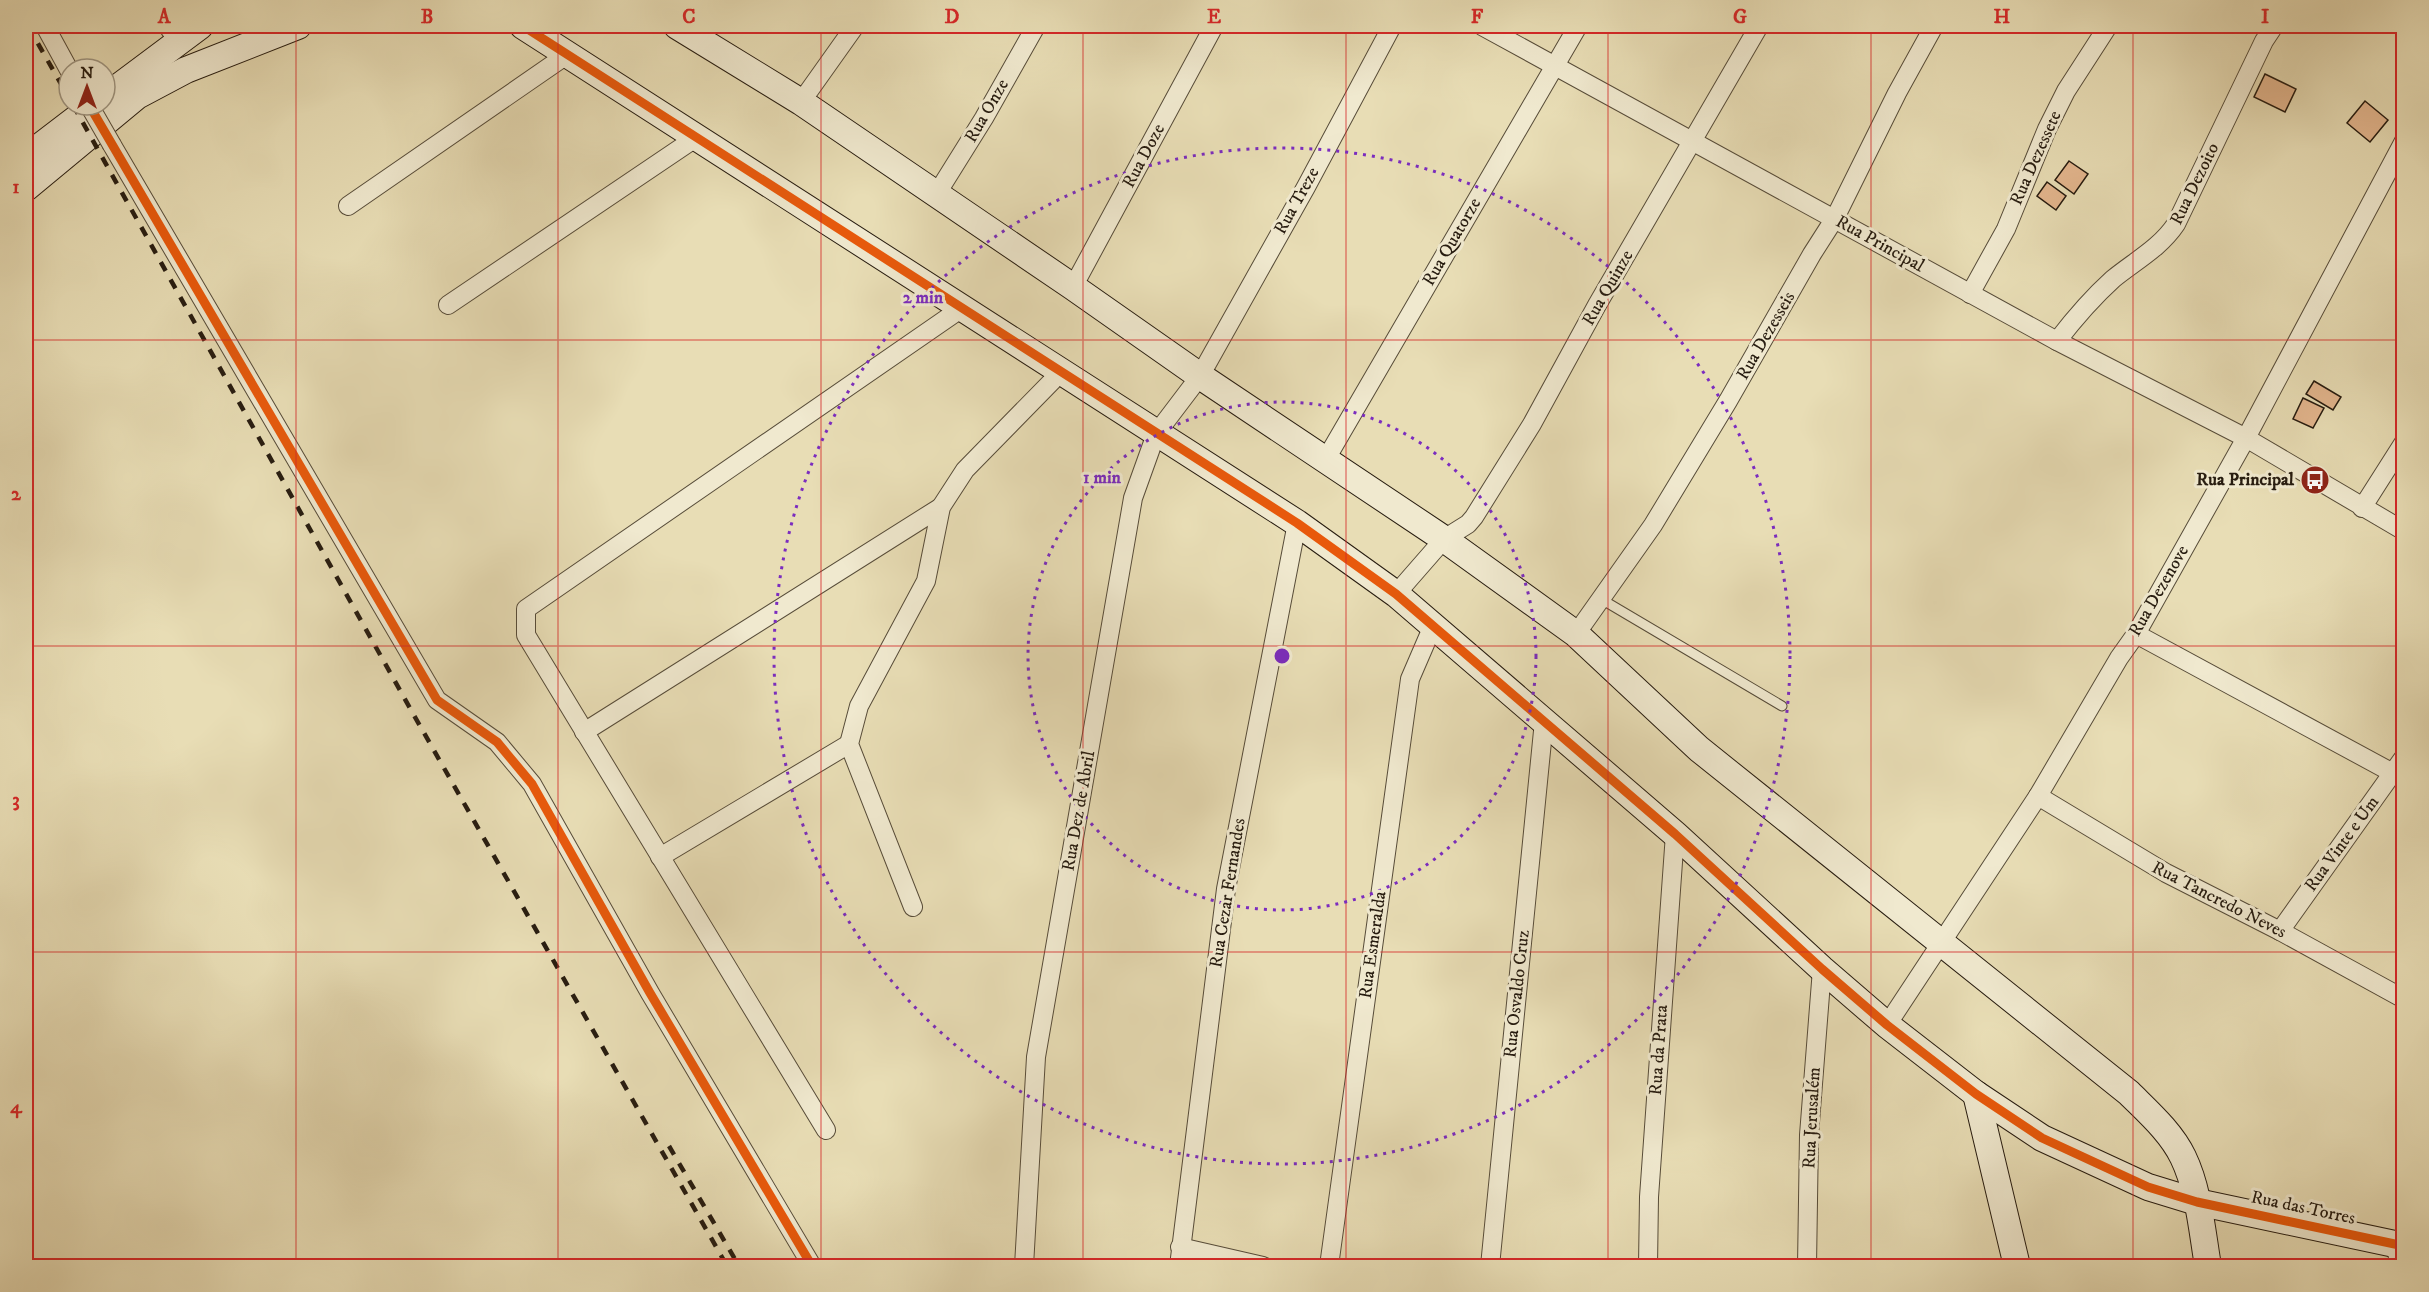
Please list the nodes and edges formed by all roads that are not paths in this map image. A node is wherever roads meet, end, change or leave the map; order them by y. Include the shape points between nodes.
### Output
1 (45, 26) edge
2 (200, 26) edge
3 (298, 26) edge
4 (524, 26) edge
5 (677, 26) edge
6 (855, 26) edge
7 (1036, 26) edge
8 (1214, 26) edge
9 (1392, 26) edge
10 (1482, 26) edge
11 (1578, 26) edge
12 (1759, 26) edge
13 (1934, 26) edge
14 (2108, 26) edge
15 (2274, 26) edge
16 (168, 35) edge
17 (568, 54) junction
18 (62, 57) edge
19 (1555, 65) junction
20 (117, 85) edge
21 (801, 102) junction
22 (83, 117) edge
23 (96, 117) edge
24 (697, 137) junction
25 (1692, 140) junction
26 (2403, 141) edge
27 (31, 173) edge
28 (26, 193) edge
29 (936, 195) junction
30 (348, 206) dead end
31 (1835, 218) junction
32 (1073, 287) junction
33 (1970, 294) junction
34 (448, 304) dead end
35 (962, 308) junction
36 (2057, 341) junction
37 (1061, 372) junction
38 (1200, 376) junction
39 (1156, 434) junction
40 (2246, 438) junction
41 (2403, 442) edge
42 (1326, 459) junction
43 (941, 507) junction
44 (2361, 508) junction
45 (1297, 522) junction
46 (2403, 531) edge
47 (1444, 539) junction
48 (1396, 594) junction
49 (1601, 599) junction
50 (1432, 628) junction
51 (1576, 634) junction
52 (2136, 634) junction
53 (1782, 706) dead end
54 (1544, 721) junction
55 (584, 732) junction
56 (849, 744) junction
57 (2403, 757) edge
58 (2398, 776) edge
59 (2038, 796) junction
60 (1675, 834) junction
61 (660, 857) junction
62 (913, 907) dead end
63 (2280, 931) junction
64 (1942, 942) junction
65 (1822, 969) junction
66 (2403, 999) edge
67 (1887, 1025) junction
68 (1976, 1094) junction
69 (826, 1130) dead end
70 (2197, 1202) junction
71 (1180, 1246) junction
72 (2399, 1252) edge
73 (812, 1266) edge
74 (1024, 1266) edge
75 (1179, 1266) edge
76 (1263, 1266) edge
77 (1329, 1266) edge
78 (1490, 1266) edge
79 (1648, 1266) edge
80 (1807, 1266) edge
81 (2017, 1266) edge
82 (2208, 1266) edge

1 - 18 street
2 - 16 street
3 - 27 street via 186,70 137,96
4 - 17 street, Rua das Torres
5 - 21 street
6 - 21 street
7 - 29 street, Rua Onze
8 - 32 street, Rua Doze
9 - 38 street, Rua Treze
10 - 19 street, Rua Principal
11 - 19 street, Rua Quatorze
12 - 25 street, Rua Quinze
13 - 31 street, Rua Dezesseis
14 - 33 street, Rua Dezessete via 2057,110 2006,229
15 - 36 street, Rua Dezoito via 2176,224 2159,245 2080,310
16 - 20 street
17 - 24 street, Rua das Torres
17 - 30 street
19 - 25 street, Rua Principal
19 - 42 street, Rua Quatorze
21 - 29 street
22 - 27 street
23 - 73 street, bridge via 437,700 497,742 532,784
24 - 34 street
24 - 35 street, Rua das Torres
25 - 31 street, Rua Principal
25 - 47 street, Rua Quinze via 1498,479 1468,524
26 - 40 street, Rua Dezenove
27 - 28 lane
29 - 32 street
31 - 33 street, Rua Principal
31 - 49 street, Rua Dezesseis via 1653,525
32 - 38 street
33 - 36 street, Rua Principal
35 - 37 street, Rua das Torres
35 - 55 street via 526,609 526,635
36 - 40 street, Rua Principal
37 - 39 street, Rua das Torres
37 - 43 street via 965,470
38 - 39 street, Rua Dez de Abril
38 - 42 street
39 - 45 street, Rua das Torres
39 - 74 street, Rua Dez de Abril via 1133,498 1036,1057
40 - 44 street, Rua Principal
40 - 52 street, Rua Dezenove
41 - 44 street
42 - 47 street
43 - 55 street
43 - 56 street via 926,581 860,706
44 - 46 street, Rua Principal
45 - 48 street, Rua das Torres
45 - 71 street, Rua Cezar Fernandes via 1226,889
47 - 48 street, Rua Quinze
47 - 51 street
48 - 50 street, Rua das Torres
49 - 51 street, Rua Dezesseis
49 - 53 lane
50 - 54 street, Rua das Torres
50 - 77 street, Rua Esmeralda via 1410,679
51 - 64 street via 1700,749
52 - 58 street
52 - 59 street, Rua Dezenove
54 - 60 street, Rua das Torres
54 - 78 street, Rua Osvaldo Cruz
55 - 61 street
56 - 61 street
56 - 62 street
57 - 58 street, Rua Vinte e Um
58 - 63 street, Rua Vinte e Um
59 - 63 street, Rua Tancredo Neves via 2166,873
59 - 64 street, Rua Dezenove
60 - 65 street, Rua das Torres
60 - 79 street, Rua da Prata via 1649,1197
61 - 69 street
63 - 66 street, Rua Tancredo Neves
64 - 67 street, Rua Dezenove
64 - 70 street via 2129,1093 2182,1155
65 - 67 street, Rua das Torres
65 - 80 street, Rua Jerusalém via 1809,1135
67 - 68 street, Rua das Torres
68 - 70 street, Rua das Torres via 2042,1138 2089,1161 2148,1187
68 - 81 street
70 - 72 street, Rua das Torres
70 - 82 street
71 - 75 street, Rua Cezar Fernandes
71 - 76 street

